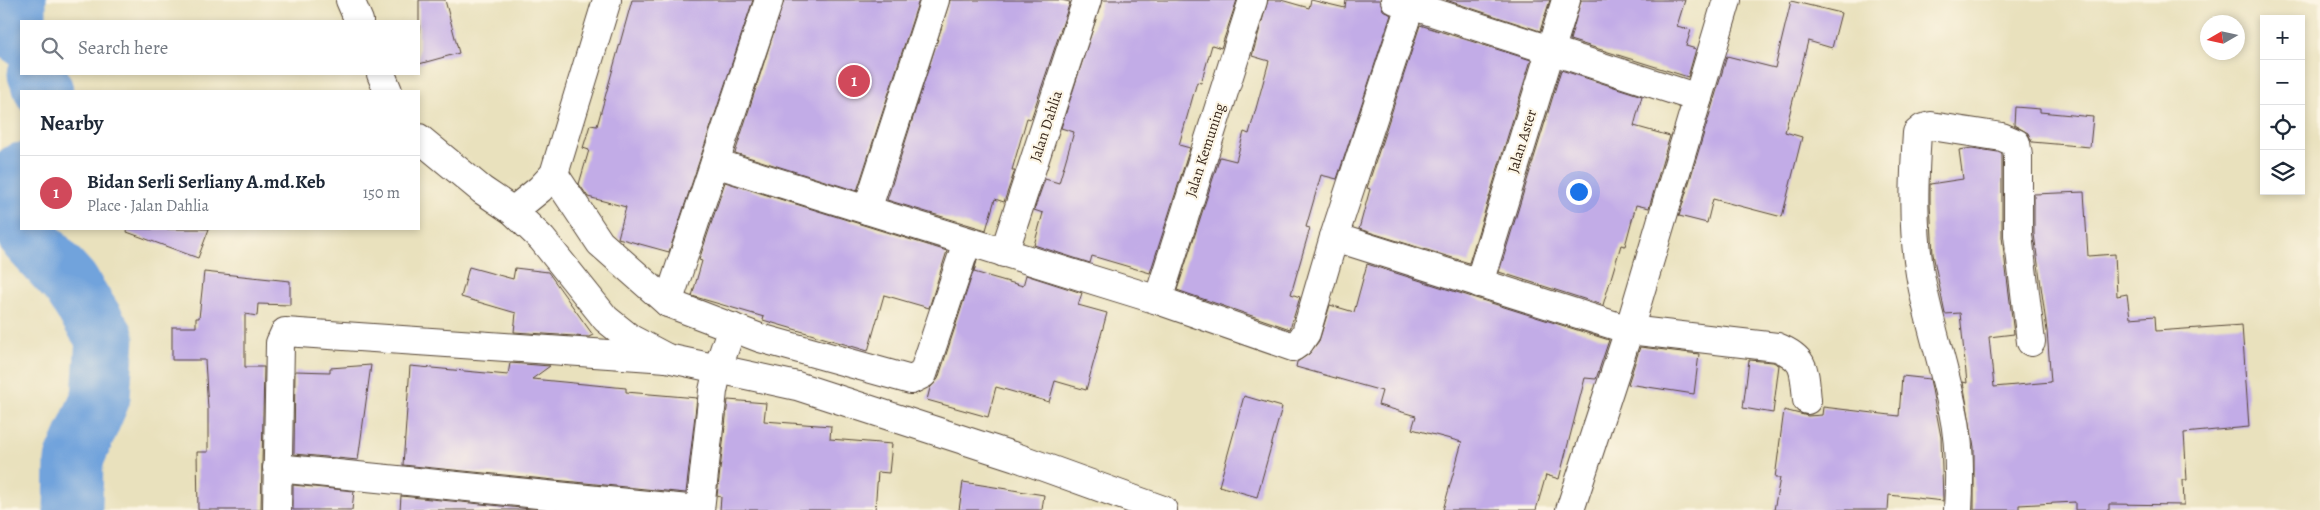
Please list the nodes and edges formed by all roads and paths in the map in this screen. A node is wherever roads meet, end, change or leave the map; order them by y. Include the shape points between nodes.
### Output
1 (350, 0) edge
2 (607, 0) edge
3 (769, 0) edge
4 (935, 0) edge
5 (1088, 0) edge
6 (1253, 0) edge
7 (1566, 0) edge
8 (1727, 0) edge
9 (1406, 2) edge
10 (359, 20) edge
11 (1550, 50) junction
12 (381, 75) edge
13 (388, 90) edge
14 (1698, 98) junction
15 (420, 139) edge
16 (715, 163) junction
17 (554, 174) junction
18 (866, 210) junction
19 (513, 211) junction
20 (1334, 237) junction
21 (967, 242) junction
22 (1004, 253) junction
23 (1479, 283) junction
24 (1158, 300) junction
25 (668, 303) junction
26 (732, 327) junction
27 (1629, 330) junction
28 (2031, 342) dead end
29 (667, 358) junction
30 (718, 368) junction
31 (1807, 400) dead end
32 (277, 468) junction
33 (277, 510) edge
34 (699, 510) edge
35 (1163, 510) edge
36 (1570, 510) edge
37 (1958, 510) edge

1 - 10 street
2 - 17 street
3 - 16 street
4 - 18 street
5 - 22 street, Jalan Dahlia
6 - 24 street, Jalan Kemuning
7 - 11 street, Jalan Aster
8 - 14 street
9 - 11 street
9 - 20 street
11 - 14 street
11 - 23 street, Jalan Aster
12 - 13 street
14 - 27 street
15 - 19 street
16 - 18 street
16 - 25 street
17 - 19 street
17 - 25 street via 600,243
18 - 21 street
19 - 29 street via 542,239 606,320 631,339
20 - 23 street
20 - 24 street via 1306,333 1292,347
21 - 22 street
21 - 26 street via 923,374 918,379 911,380 760,338
22 - 24 street
23 - 27 street
25 - 26 street
26 - 30 street
27 - 31 street via 1777,347 1794,354 1804,371
27 - 36 street
28 - 37 street via 2018,235 2016,143 2002,137 1931,126 1923,128 1917,133 1914,218 1920,274 1954,413 1960,481
29 - 30 street
29 - 32 street via 285,332 280,343
30 - 34 street
30 - 35 street via 829,396 1016,457
32 - 33 street
32 - 34 street

